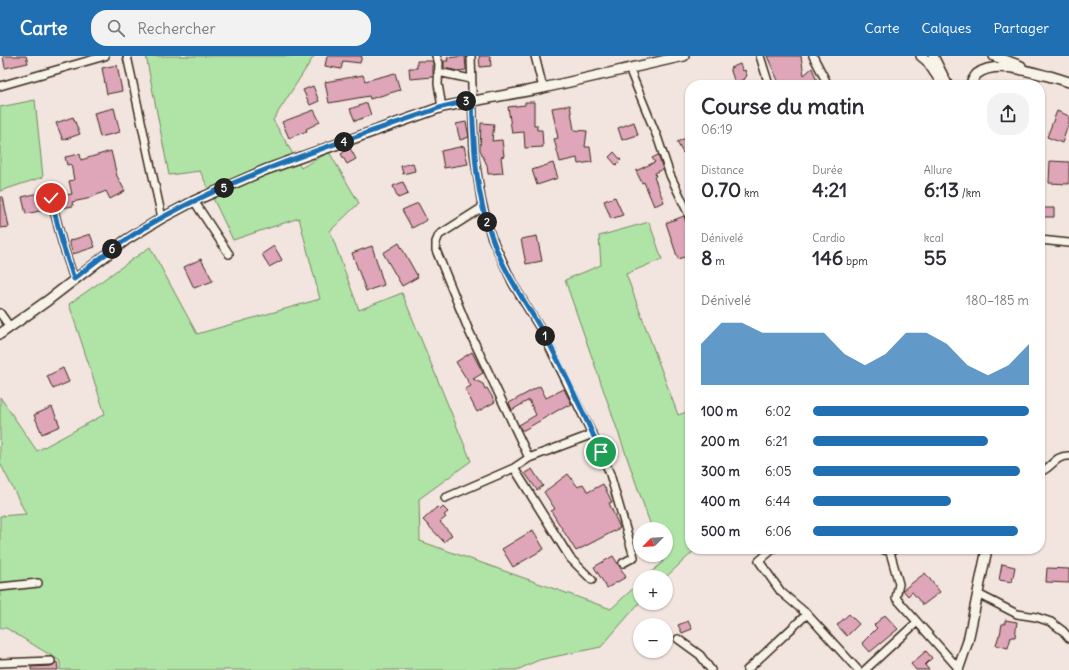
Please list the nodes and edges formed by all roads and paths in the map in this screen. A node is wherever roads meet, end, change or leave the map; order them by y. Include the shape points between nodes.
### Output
1 (105, 56) edge
2 (127, 56) edge
3 (436, 56) edge
4 (471, 56) edge
5 (535, 56) edge
6 (684, 56) edge
7 (760, 56) edge
8 (813, 56) edge
9 (921, 56) edge
10 (933, 56) edge
11 (994, 56) edge
12 (666, 58) edge
13 (628, 68) junction
14 (438, 72) junction
15 (1056, 78) junction
16 (471, 79) junction
17 (767, 80) edge
18 (825, 80) edge
19 (940, 80) edge
20 (945, 80) edge
21 (973, 80) edge
22 (1069, 82) edge
23 (0, 86) edge
24 (543, 88) junction
25 (472, 100) junction
26 (442, 107) junction
27 (51, 198) dead end
28 (194, 201) junction
29 (483, 207) junction
30 (685, 207) edge
31 (162, 218) junction
32 (1045, 241) edge
33 (1069, 243) edge
34 (229, 254) dead end
35 (74, 279) junction
36 (0, 313) edge
37 (10, 327) junction
38 (0, 334) edge
39 (593, 434) junction
40 (1069, 456) edge
41 (529, 458) junction
42 (514, 468) junction
43 (1045, 470) edge
44 (444, 498) dead end
45 (768, 554) edge
46 (893, 554) edge
47 (986, 554) edge
48 (623, 562) dead end
49 (592, 580) dead end
50 (38, 583) dead end
51 (0, 586) edge
52 (978, 594) junction
53 (807, 614) junction
54 (916, 623) junction
55 (1069, 638) edge
56 (678, 639) dead end
57 (51, 661) dead end
58 (0, 663) edge
59 (712, 670) edge
60 (747, 670) edge
61 (858, 670) edge
62 (865, 670) edge
63 (958, 670) edge

1 - 23 street
2 - 31 street
3 - 14 street via 439,63
4 - 16 street
5 - 24 street
6 - 12 street
7 - 17 street
8 - 18 street
9 - 19 street
10 - 20 street
11 - 15 street
12 - 13 street
13 - 24 street
13 - 30 street
14 - 16 street
14 - 26 street
15 - 21 street via 1000,66 976,75
15 - 22 street
16 - 25 street
24 - 25 street
25 - 26 street
25 - 29 street via 474,152
26 - 28 street via 265,170
27 - 35 street
28 - 31 street
28 - 34 street
29 - 39 street via 491,236 513,284 541,330
29 - 41 street via 439,235 436,250 469,330
31 - 35 street via 126,240
32 - 33 street
35 - 37 street
36 - 37 street
37 - 38 street
39 - 41 street
39 - 48 street via 610,474 634,557
40 - 43 street via 1056,459
41 - 42 street
42 - 44 street
42 - 49 street via 570,558
45 - 53 street via 760,561 781,592
46 - 54 street via 899,584 896,598
47 - 52 street
50 - 51 street
52 - 55 street via 1017,614 1051,622
52 - 63 street via 968,641
53 - 60 street
53 - 61 street
54 - 62 street
54 - 63 street
56 - 59 street via 700,655
57 - 58 street

